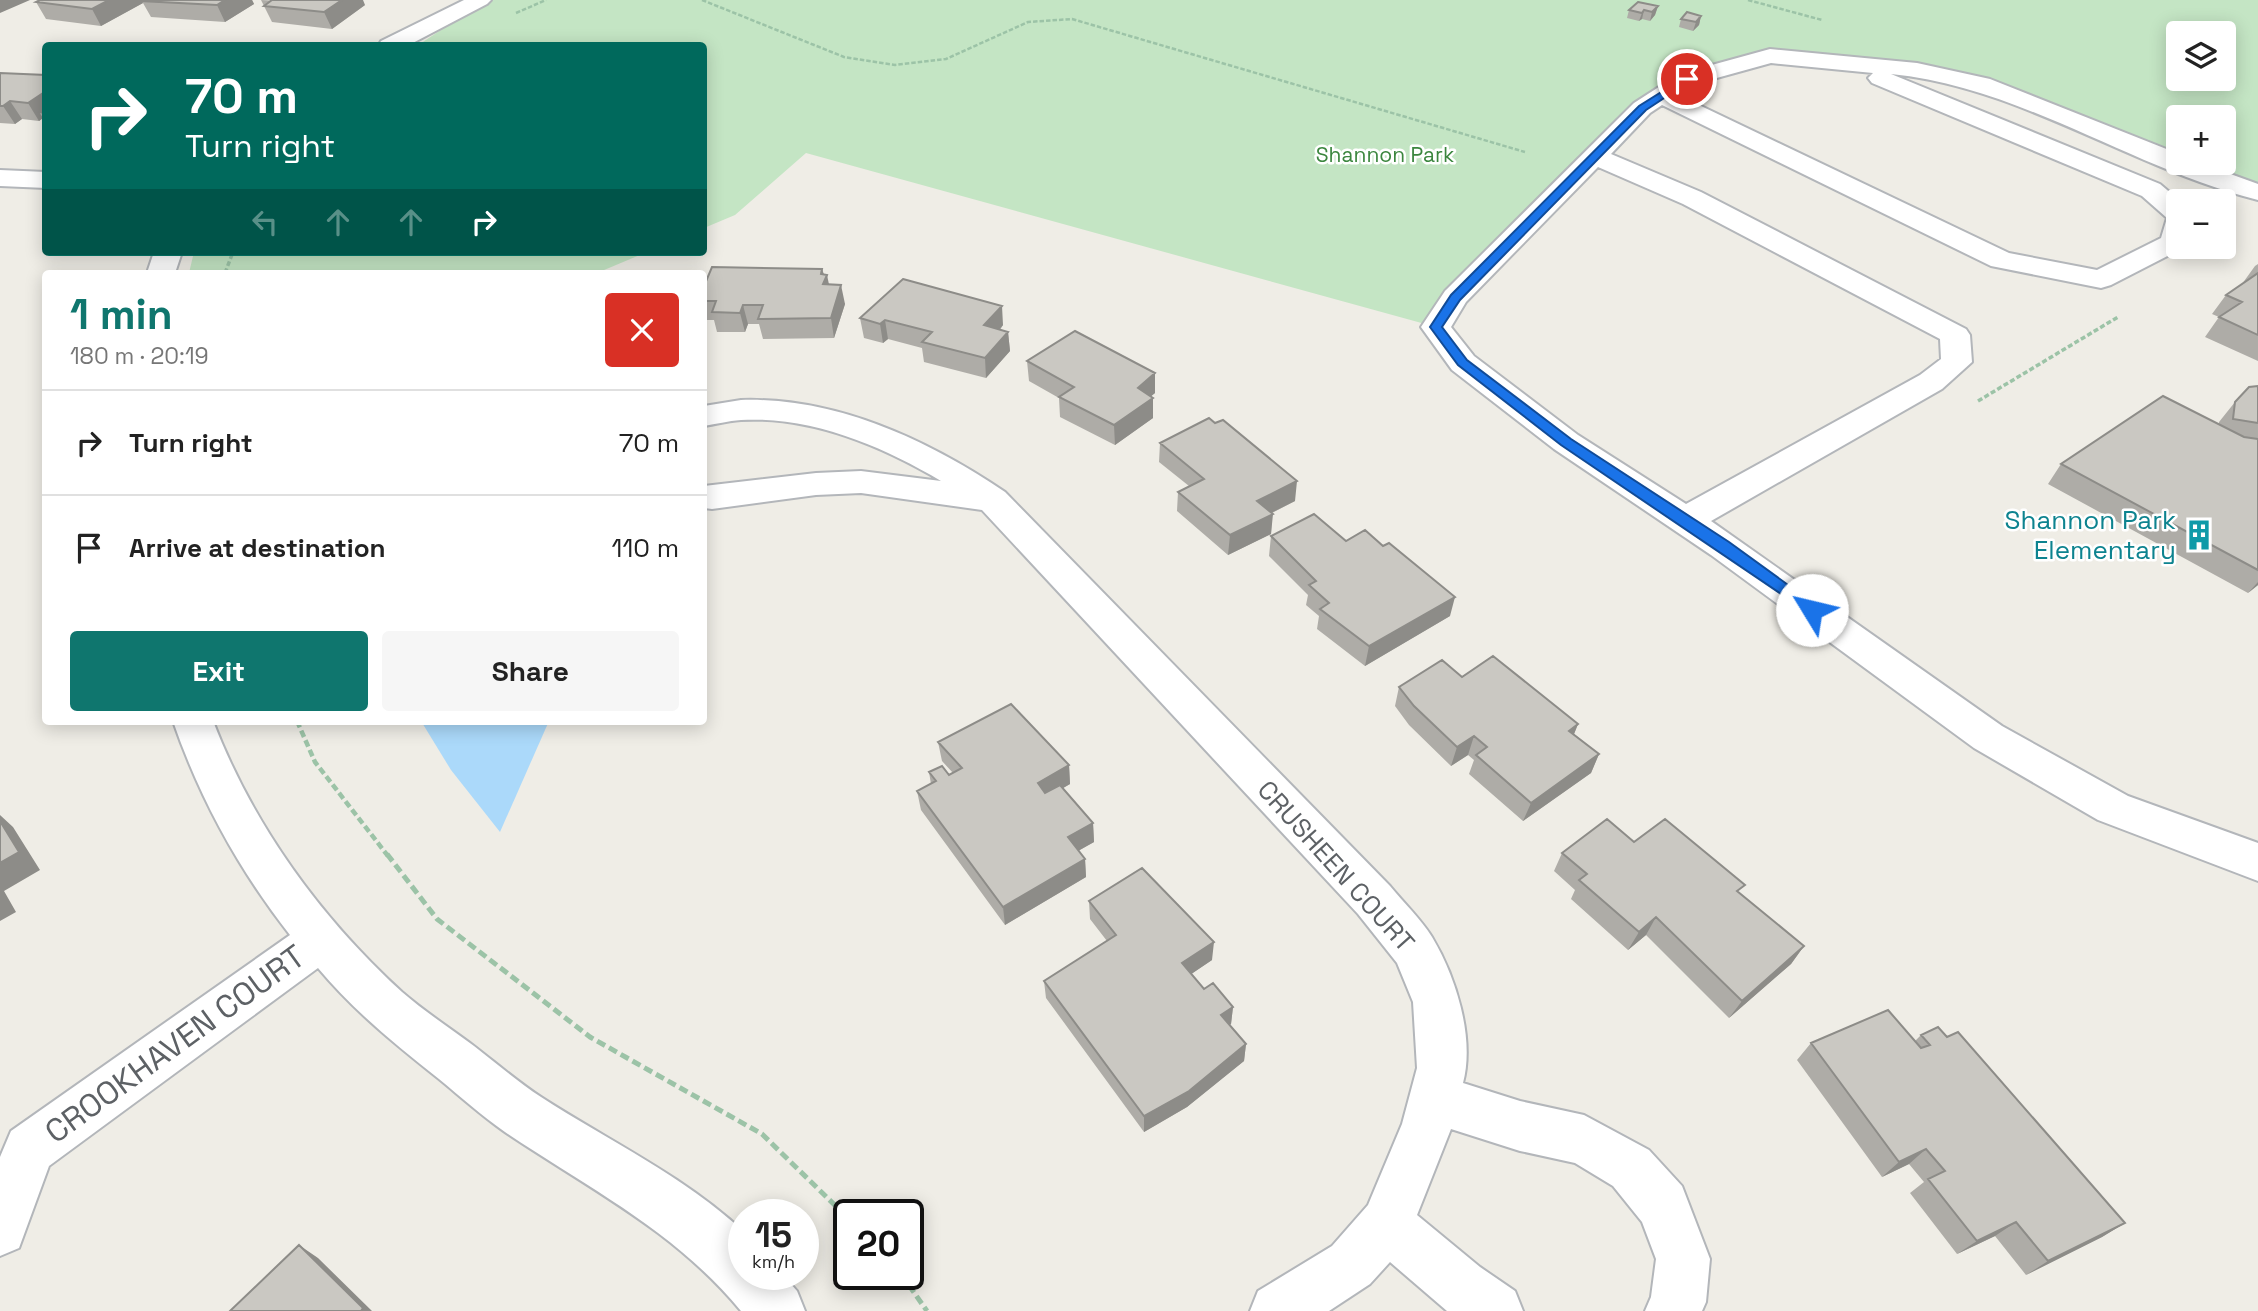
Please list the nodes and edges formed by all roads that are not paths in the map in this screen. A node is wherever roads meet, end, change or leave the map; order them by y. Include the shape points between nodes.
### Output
1 (480, 0) edge
2 (397, 42) edge
3 (1850, 64) junction
4 (1662, 96) junction
5 (1595, 156) junction
6 (0, 178) edge
7 (42, 180) edge
8 (2258, 192) edge
9 (2166, 203) edge
10 (2166, 246) edge
11 (707, 416) edge
12 (707, 497) edge
13 (993, 500) junction
14 (1683, 520) junction
15 (193, 725) edge
16 (2258, 862) edge
17 (321, 939) junction
18 (1434, 1099) junction
19 (14, 1149) edge
20 (1387, 1224) junction
21 (0, 1229) edge
22 (728, 1257) edge
23 (759, 1290) edge
24 (777, 1311) edge
25 (1278, 1311) edge
26 (1495, 1311) edge
27 (1673, 1311) edge

1 - 2 street
3 - 4 street via 1770,57 1687,79
3 - 8 street via 1917,70 1982,84
3 - 9 street via 1898,88 2151,190
4 - 5 street via 1642,108
4 - 10 street via 2001,260 2101,279
5 - 14 street via 1455,298 1436,327 1462,363 1566,442
5 - 14 street via 1692,198 1955,335 1956,362 1931,382
6 - 7 street
11 - 13 street, CRUSHEEN COURT via 745,410 858,428 956,473
12 - 13 street via 861,482
13 - 18 street, CRUSHEEN COURT via 1374,900 1415,950 1437,1002 1442,1068
14 - 16 street via 1988,737 2113,808
15 - 17 street via 223,797 250,845
17 - 19 street, CROOKHAVEN COURT
17 - 22 street via 376,999 520,1113 697,1228
18 - 20 street, CRUSHEEN COURT
18 - 27 street via 1584,1140 1631,1168 1663,1205 1683,1259
19 - 21 street, CROOKHAVEN COURT
20 - 25 street, CRUSHEEN COURT via 1350,1265
20 - 26 street
23 - 24 street

